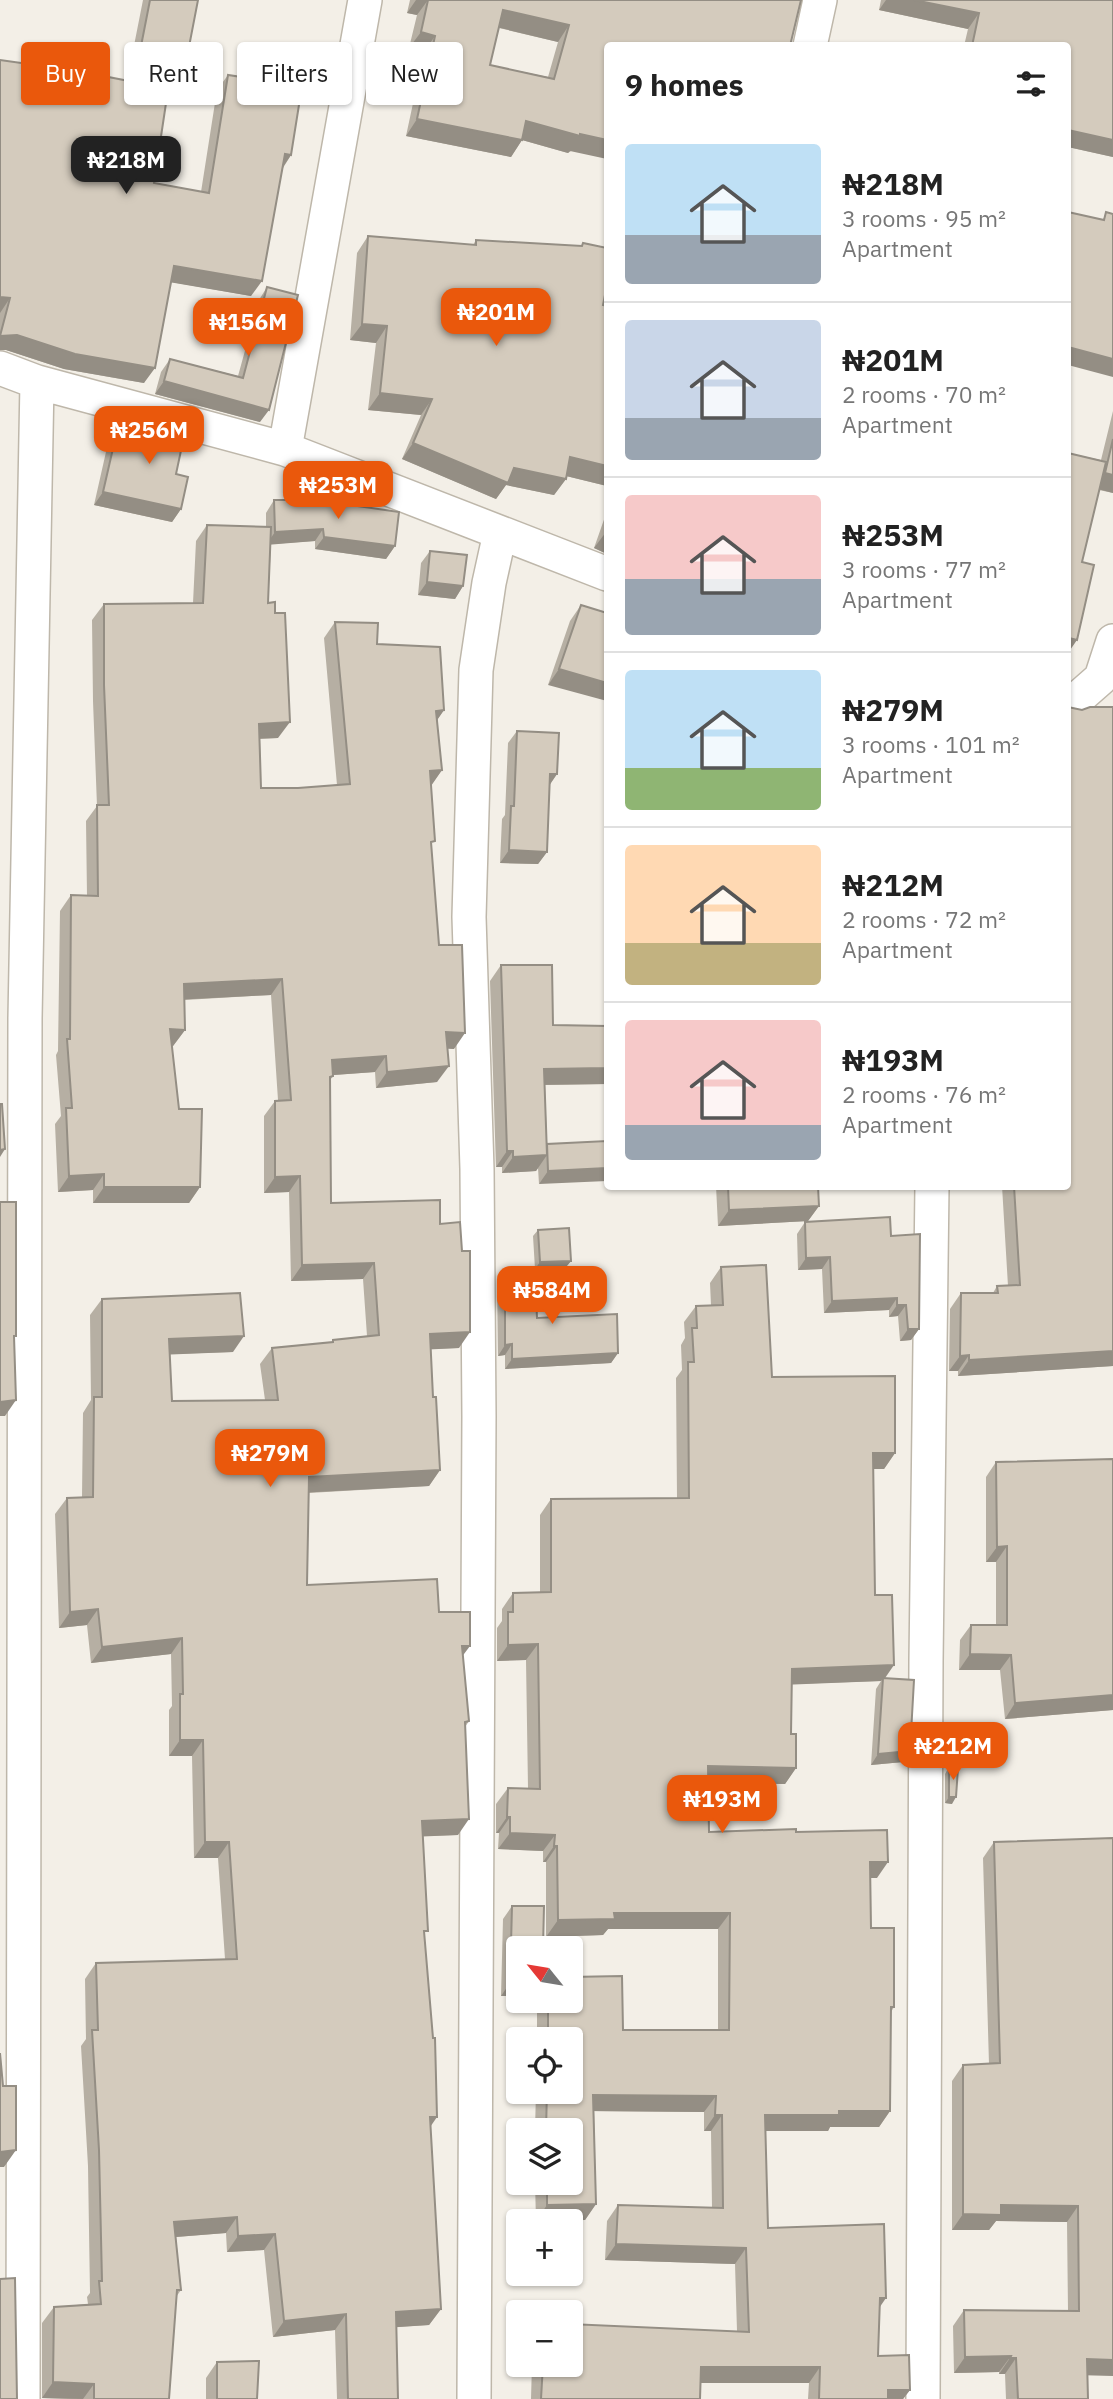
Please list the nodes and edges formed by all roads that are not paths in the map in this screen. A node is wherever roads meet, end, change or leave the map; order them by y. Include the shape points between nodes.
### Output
1 (365, 0) edge
2 (820, 0) edge
3 (811, 42) edge
4 (0, 369) edge
5 (37, 382) junction
6 (285, 449) junction
7 (500, 533) junction
8 (604, 573) edge
9 (1113, 641) edge
10 (1071, 704) edge
11 (932, 1190) edge
12 (23, 2399) edge
13 (474, 2399) edge
14 (923, 2399) edge

1 - 6 street
2 - 3 street
4 - 5 street
5 - 6 street
5 - 12 street via 26,1018
6 - 7 street
7 - 8 street
7 - 13 street via 476,670 469,917 479,1402
9 - 10 street via 1101,678
11 - 14 street

